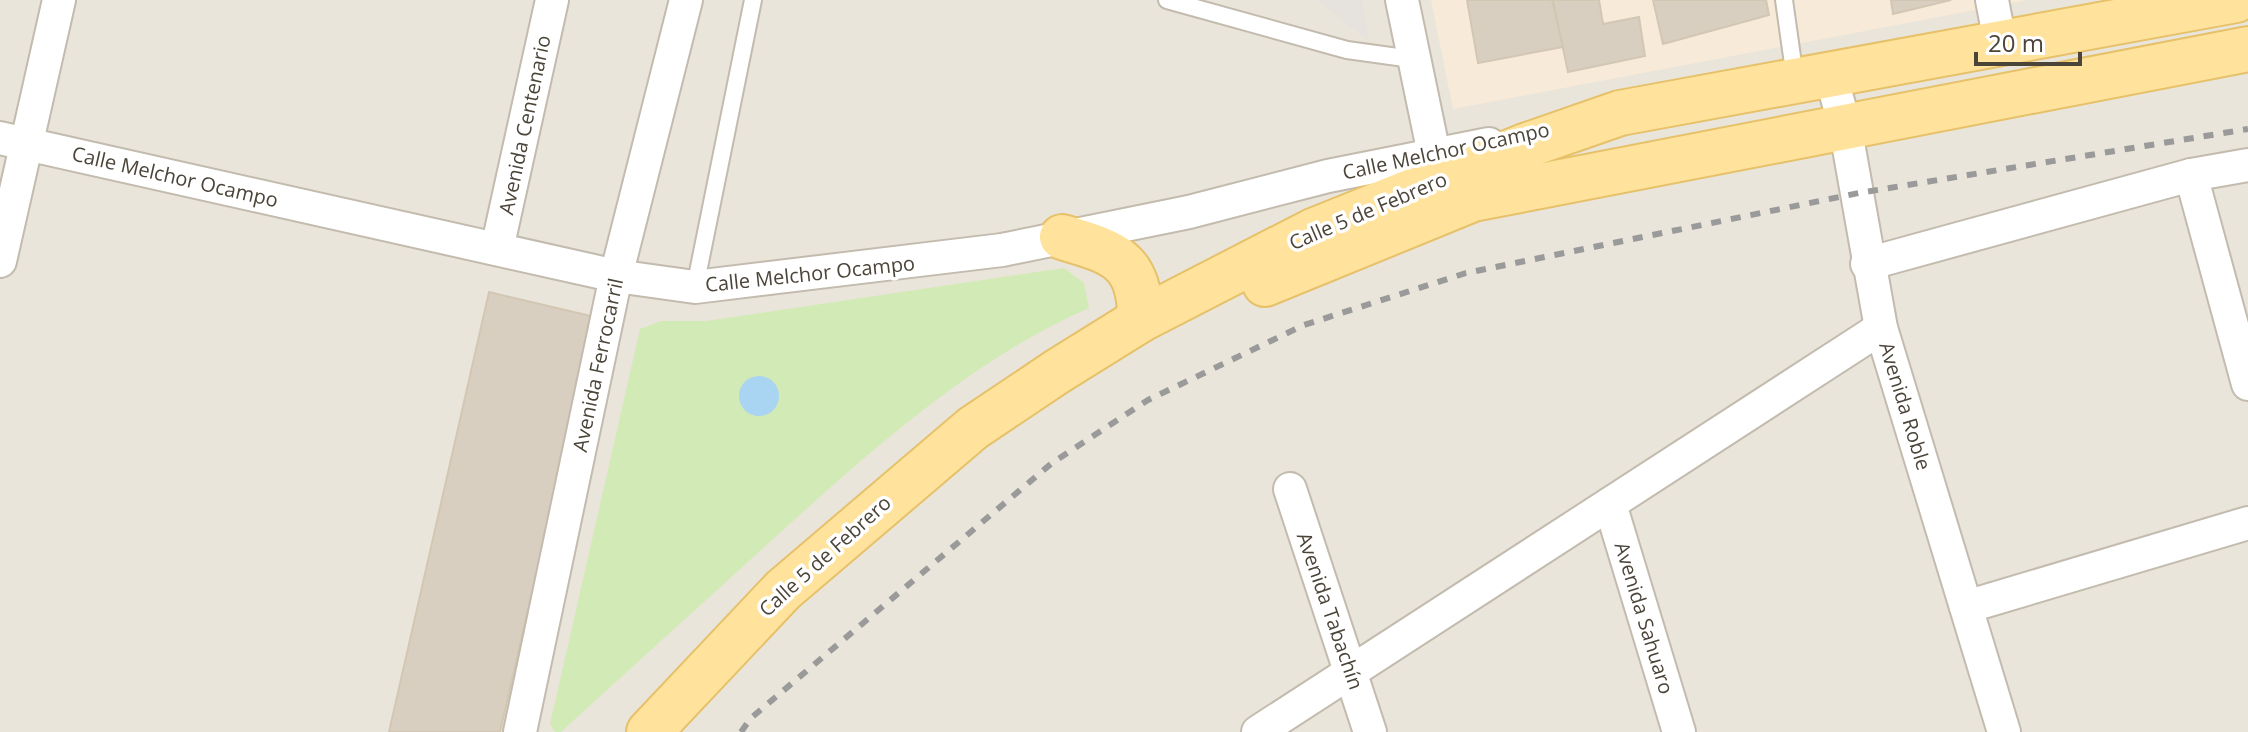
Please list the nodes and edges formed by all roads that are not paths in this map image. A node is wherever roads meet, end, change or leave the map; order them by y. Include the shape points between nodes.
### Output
1 (59, 0) edge
2 (552, 0) edge
3 (686, 0) edge
4 (753, 0) edge
5 (1167, 0) edge
6 (1402, 0) edge
7 (1784, 0) edge
8 (1992, 0) edge
9 (2236, 0) edge
10 (2000, 42) junction
11 (2248, 49) edge
12 (1412, 59) junction
13 (1813, 76) junction
14 (1845, 126) junction
15 (13, 141) edge
16 (2248, 165) edge
17 (1437, 169) junction
18 (2191, 175) junction
19 (1062, 237) junction
20 (497, 249) junction
21 (0, 261) edge
22 (1867, 264) junction
23 (616, 276) junction
24 (695, 287) junction
25 (1140, 320) junction
26 (1881, 328) junction
27 (2248, 384) edge
28 (1290, 489) dead end
29 (1610, 504) junction
30 (2248, 523) edge
31 (1966, 607) junction
32 (1353, 674) junction
33 (520, 732) edge
34 (649, 732) edge
35 (691, 732) edge
36 (1258, 732) edge
37 (1370, 732) edge
38 (1679, 732) edge
39 (2004, 732) edge

1 - 15 street
2 - 20 street, Avenida Centenario
3 - 23 street, Avenida Ferrocarril
4 - 24 lane
5 - 12 lane via 1347,50
6 - 12 street
7 - 13 lane
8 - 10 street
9 - 10 main road, Calle 5 de Febrero
10 - 13 main road, Calle 5 de Febrero
11 - 14 main road, Calle 5 de Febrero
12 - 17 street
13 - 14 street, Avenida Roble
13 - 17 main road, Calle 5 de Febrero via 1620,113
14 - 22 street, Avenida Roble
14 - 35 main road, Calle 5 de Febrero via 1473,199 1185,320 1016,428 913,507 802,607
15 - 20 street, Calle Melchor Ocampo
15 - 21 street
16 - 18 street
17 - 19 street, Calle Melchor Ocampo via 1328,176 1189,212
17 - 25 main road, Calle 5 de Febrero
18 - 22 street
18 - 27 street
19 - 24 street, Calle Melchor Ocampo via 911,263
19 - 25 main road via 1123,261 1137,284
20 - 23 street, Calle Melchor Ocampo
22 - 26 street, Avenida Roble
23 - 24 street, Calle Melchor Ocampo
23 - 33 street, Avenida Ferrocarril
25 - 34 main road, Calle 5 de Febrero via 950,447 783,590
26 - 29 street
26 - 31 street, Avenida Roble
28 - 32 street, Avenida Tabachín
29 - 32 street
29 - 38 street, Avenida Sahuaro
30 - 31 street
31 - 39 street, Avenida Roble
32 - 36 street
32 - 37 street, Avenida Tabachín

